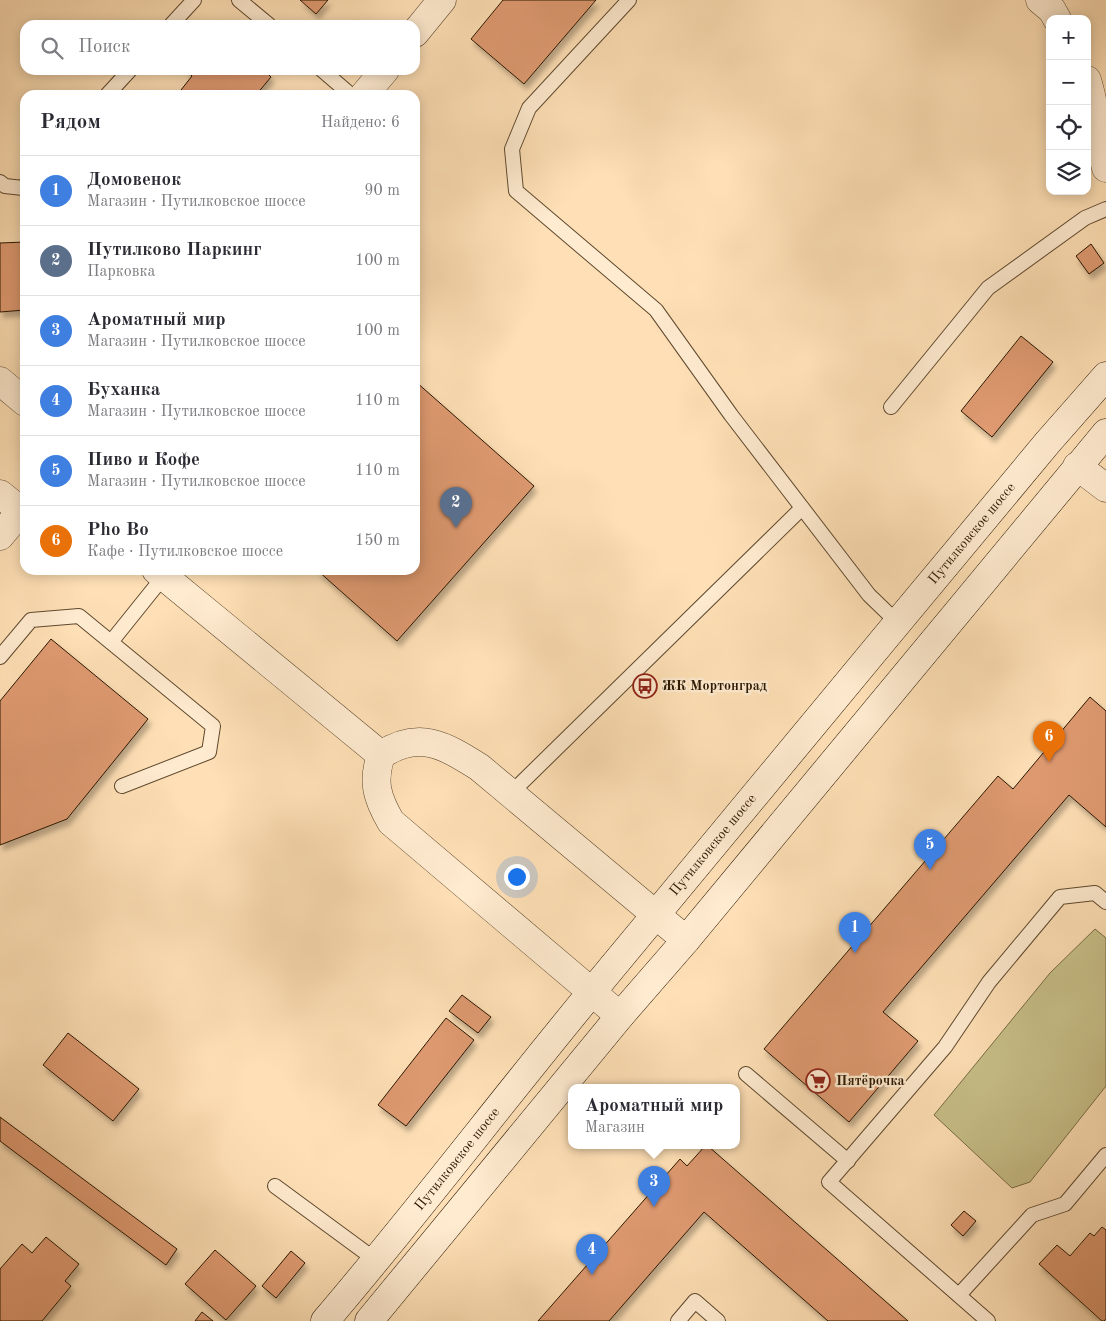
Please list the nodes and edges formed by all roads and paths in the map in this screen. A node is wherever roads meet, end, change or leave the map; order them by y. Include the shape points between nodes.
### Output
1 (194, 0) edge
2 (239, 0) edge
3 (442, 0) edge
4 (629, 0) edge
5 (1040, 0) edge
6 (1055, 15) edge
7 (176, 20) edge
8 (263, 20) edge
9 (420, 27) edge
10 (125, 75) edge
11 (328, 75) edge
12 (381, 75) edge
13 (112, 90) edge
14 (345, 90) edge
15 (368, 90) edge
16 (1091, 93) edge
17 (1106, 168) edge
18 (0, 182) edge
19 (20, 188) edge
20 (1106, 209) edge
21 (1106, 376) edge
22 (0, 381) edge
23 (20, 398) edge
24 (891, 407) dead end
25 (1106, 433) edge
26 (1077, 466) junction
27 (1106, 488) edge
28 (0, 494) edge
29 (20, 507) edge
30 (802, 508) junction
31 (20, 513) edge
32 (0, 536) edge
33 (159, 575) edge
34 (162, 575) edge
35 (898, 623) junction
36 (111, 642) junction
37 (0, 657) edge
38 (381, 755) junction
39 (122, 786) dead end
40 (511, 793) junction
41 (1106, 902) edge
42 (655, 914) junction
43 (686, 940) junction
44 (591, 992) junction
45 (620, 1016) junction
46 (746, 1074) dead end
47 (1106, 1155) edge
48 (848, 1161) junction
49 (275, 1186) dead end
50 (377, 1260) junction
51 (959, 1295) junction
52 (325, 1321) edge
53 (370, 1321) edge
54 (678, 1321) edge
55 (718, 1321) edge
56 (988, 1321) edge

1 - 7 lane
2 - 8 lane
3 - 9 main road
4 - 30 lane via 529,108 512,149 516,191 656,310
5 - 6 main road
10 - 13 lane
11 - 14 lane
12 - 15 main road
16 - 17 main road
18 - 19 lane
20 - 24 lane via 1085,218 988,288
21 - 35 main road, Путилковское шоссе
22 - 23 main road
25 - 26 main road
26 - 27 main road
26 - 43 main road
28 - 29 main road
30 - 35 lane via 869,595
30 - 40 lane
31 - 32 main road
33 - 36 lane
34 - 38 main road
35 - 42 main road, Путилковское шоссе
36 - 37 lane via 79,616 31,620
36 - 39 lane via 213,726 209,752
38 - 40 main road via 409,741 431,743 452,750 479,766
38 - 44 main road via 376,785 381,806 391,822
40 - 42 main road
41 - 48 lane via 1095,893 1060,897 989,982 945,1047
42 - 43 main road
42 - 44 main road, Путилковское шоссе
43 - 45 main road
44 - 45 main road
44 - 50 main road, Путилковское шоссе
45 - 53 main road
46 - 48 lane
47 - 51 lane via 1065,1204 1032,1215
48 - 51 lane via 829,1182
49 - 50 lane
50 - 52 main road, Путилковское шоссе
51 - 56 lane
54 - 55 lane via 695,1301

